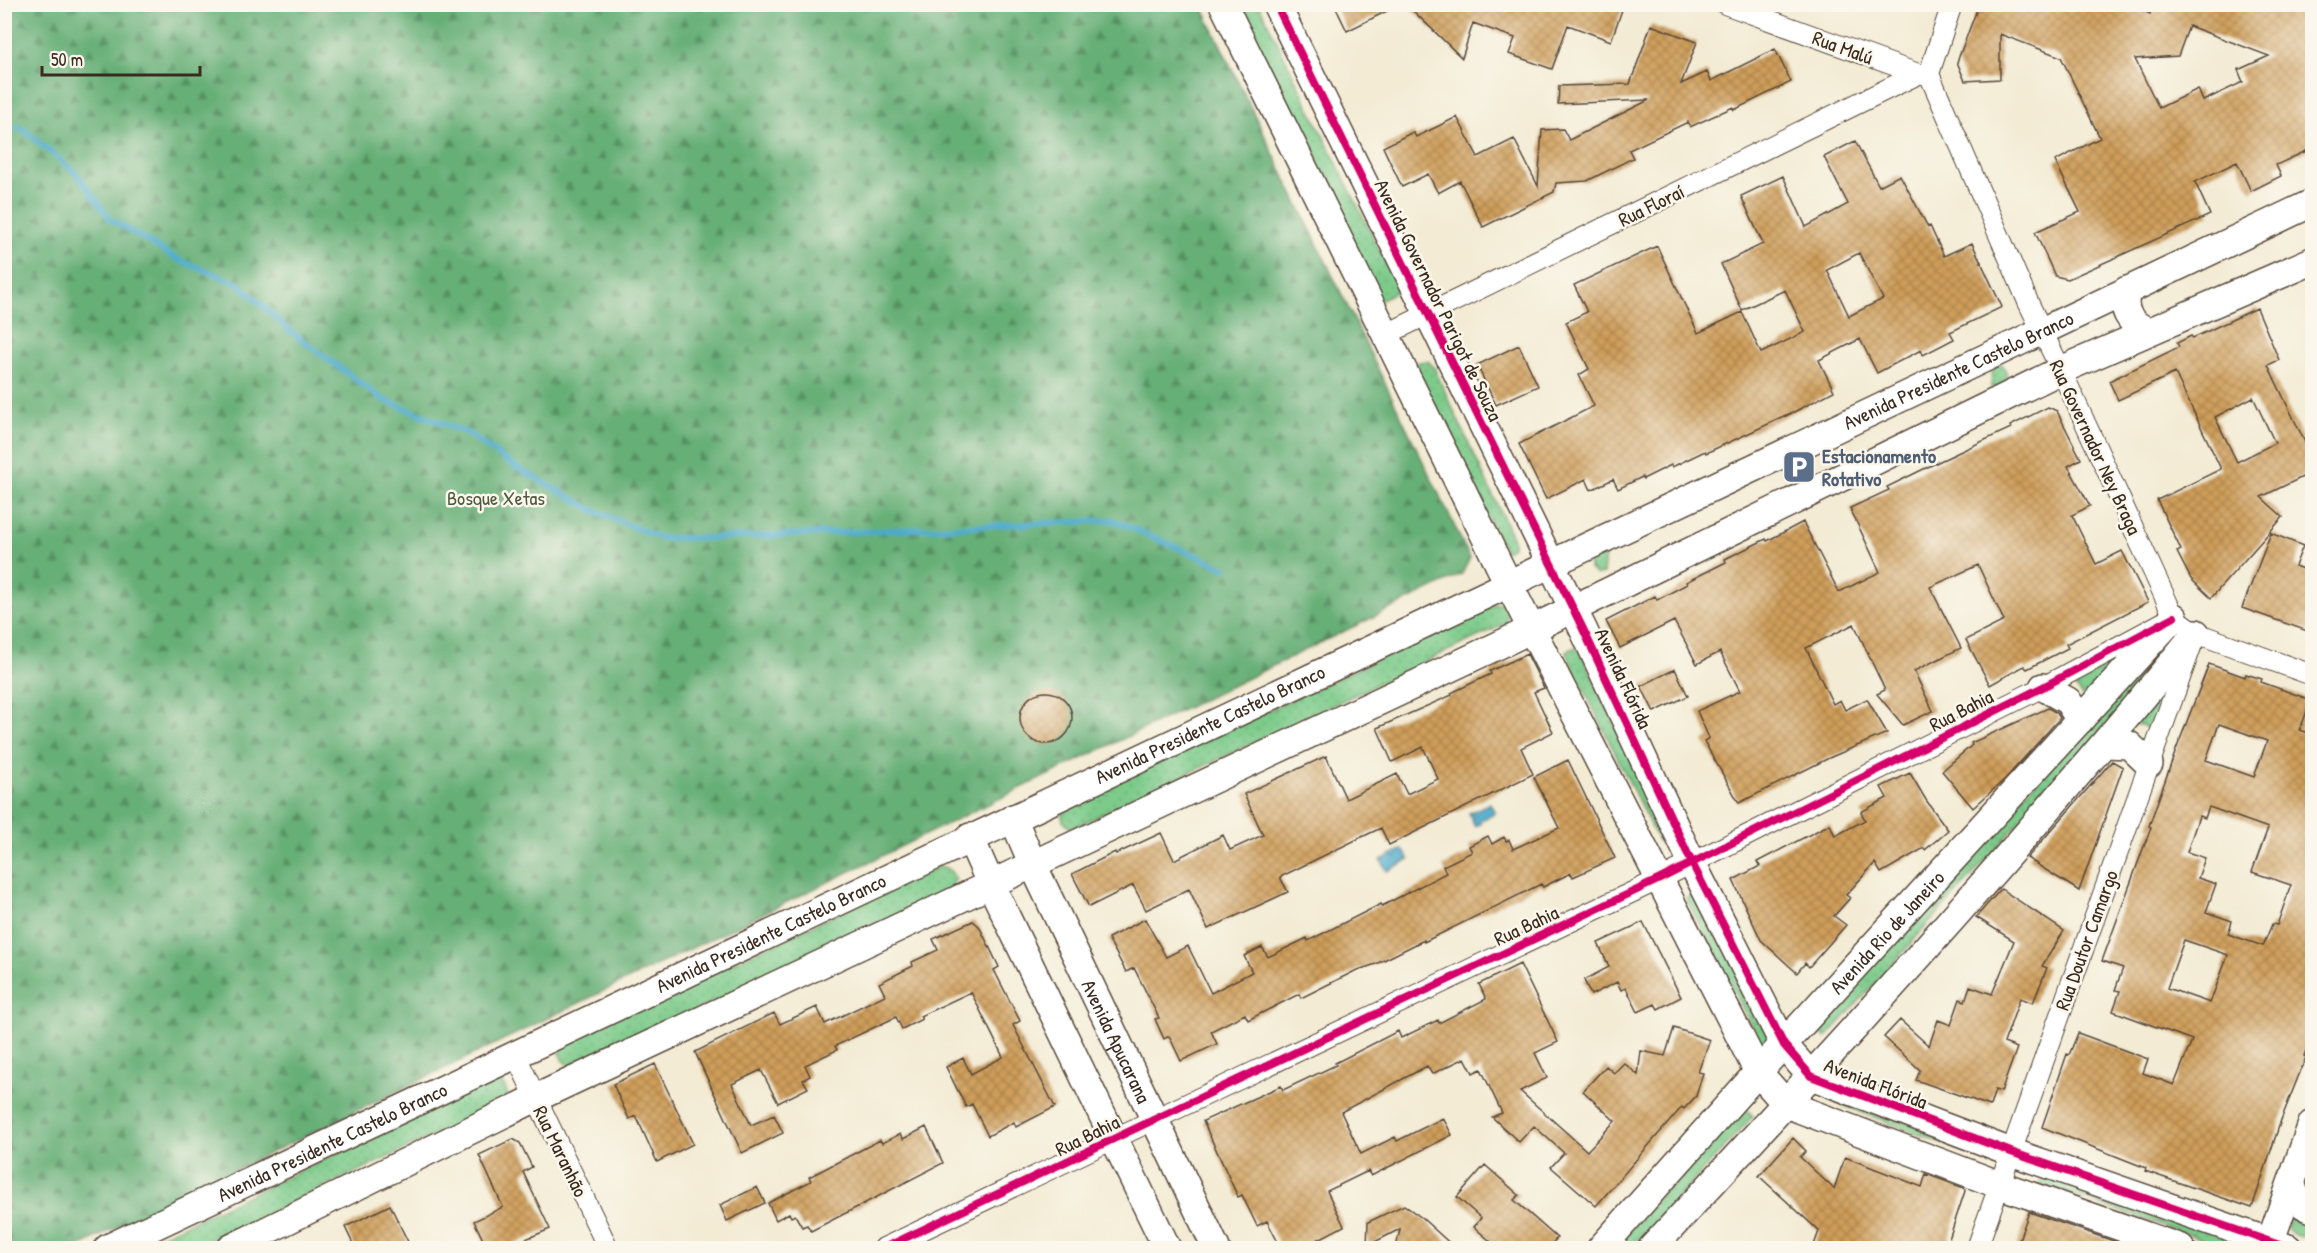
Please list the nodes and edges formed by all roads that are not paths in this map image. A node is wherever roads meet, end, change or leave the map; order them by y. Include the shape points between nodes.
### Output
1 (1223, 4) edge
2 (1276, 4) edge
3 (1725, 4) edge
4 (1952, 4) edge
5 (1923, 74) junction
6 (2313, 203) edge
7 (2313, 261) edge
8 (2127, 290) junction
9 (1427, 315) junction
10 (2041, 330) junction
11 (2148, 331) junction
12 (1385, 335) junction
13 (1987, 355) junction
14 (2061, 370) junction
15 (2005, 398) junction
16 (1550, 562) junction
17 (1507, 581) junction
18 (1573, 609) junction
19 (2174, 617) junction
20 (1531, 629) junction
21 (2196, 633) junction
22 (2313, 675) edge
23 (2043, 687) junction
24 (2080, 720) junction
25 (2106, 744) junction
26 (2149, 764) junction
27 (1013, 818) junction
28 (970, 837) junction
29 (1692, 863) junction
30 (1033, 865) junction
31 (1660, 879) junction
32 (991, 885) junction
33 (1784, 1045) junction
34 (515, 1054) junction
35 (1758, 1072) junction
36 (1811, 1076) junction
37 (536, 1098) junction
38 (1786, 1104) junction
39 (1155, 1120) junction
40 (2313, 1124) edge
41 (1115, 1140) junction
42 (2011, 1152) junction
43 (2292, 1184) junction
44 (2000, 1185) junction
45 (2313, 1209) edge
46 (2275, 1246) edge
47 (108, 1248) edge
48 (231, 1248) edge
49 (608, 1248) edge
50 (884, 1248) edge
51 (1167, 1248) edge
52 (1216, 1248) edge
53 (1601, 1248) edge
54 (1652, 1248) edge
55 (1977, 1248) edge
56 (2181, 1248) edge

1 - 12 street
2 - 9 street, Avenida Governador Parigot de Souza
3 - 5 street, Rua Malú
4 - 5 street
5 - 9 street, Rua Floraí
5 - 10 street, Rua Governador Ney Braga
6 - 8 street, Avenida Presidente Castelo Branco
7 - 11 street
8 - 10 street, Avenida Presidente Castelo Branco
8 - 11 street via 2124,300 2130,320
9 - 12 street, Rua Floraí
9 - 16 street, Avenida Governador Parigot de Souza
10 - 13 street, Avenida Presidente Castelo Branco
10 - 14 street, Rua Governador Ney Braga
11 - 14 street
12 - 17 street
13 - 15 street via 2009,364 2014,376
13 - 16 street, Avenida Presidente Castelo Branco
14 - 15 street
14 - 19 street, Rua Governador Ney Braga
15 - 18 street
16 - 17 street, Avenida Presidente Castelo Branco
16 - 18 street, Avenida Governador Parigot de Souza
17 - 20 street
17 - 27 street, Avenida Presidente Castelo Branco
18 - 20 street
18 - 29 street, Avenida Flórida
19 - 21 street, Rua Governador Ney Braga
19 - 23 street, Rua Bahia
19 - 24 street, Avenida Rio de Janeiro
20 - 30 street
20 - 31 street
21 - 22 street, Rua Governador Ney Braga
21 - 25 street, Avenida Rio de Janeiro
21 - 26 street, Rua Doutor Camargo
23 - 24 street via 2068,701
23 - 29 street, Rua Bahia
24 - 33 street, Avenida Rio de Janeiro
25 - 26 street via 2129,745
25 - 36 street, Avenida Rio de Janeiro
26 - 42 street, Rua Doutor Camargo
27 - 28 street, Avenida Presidente Castelo Branco
27 - 30 street, Avenida Apucarana
28 - 32 street
28 - 34 street, Avenida Presidente Castelo Branco
29 - 31 street, Rua Bahia
29 - 33 street, Avenida Flórida
30 - 32 street
30 - 39 street, Avenida Apucarana
31 - 35 street
31 - 39 street, Rua Bahia
32 - 37 street
32 - 41 street
33 - 35 street, Avenida Rio de Janeiro
33 - 36 street, Avenida Flórida
34 - 37 street, Rua Maranhão
34 - 47 street, Avenida Presidente Castelo Branco
35 - 38 street
35 - 53 street, Avenida Rio de Janeiro
36 - 38 street, Avenida Rio de Janeiro
36 - 42 street, Avenida Flórida
37 - 48 street
37 - 49 street, Rua Maranhão
38 - 44 street
38 - 54 street, Avenida Rio de Janeiro
39 - 41 street, Rua Bahia
39 - 52 street, Avenida Apucarana
40 - 43 street
41 - 50 street, Rua Bahia
41 - 51 street
42 - 44 street, Rua Doutor Camargo
42 - 46 street, Avenida Flórida
43 - 45 street via 2295,1197 2303,1206
43 - 46 street
44 - 55 street, Rua Doutor Camargo
44 - 56 street

